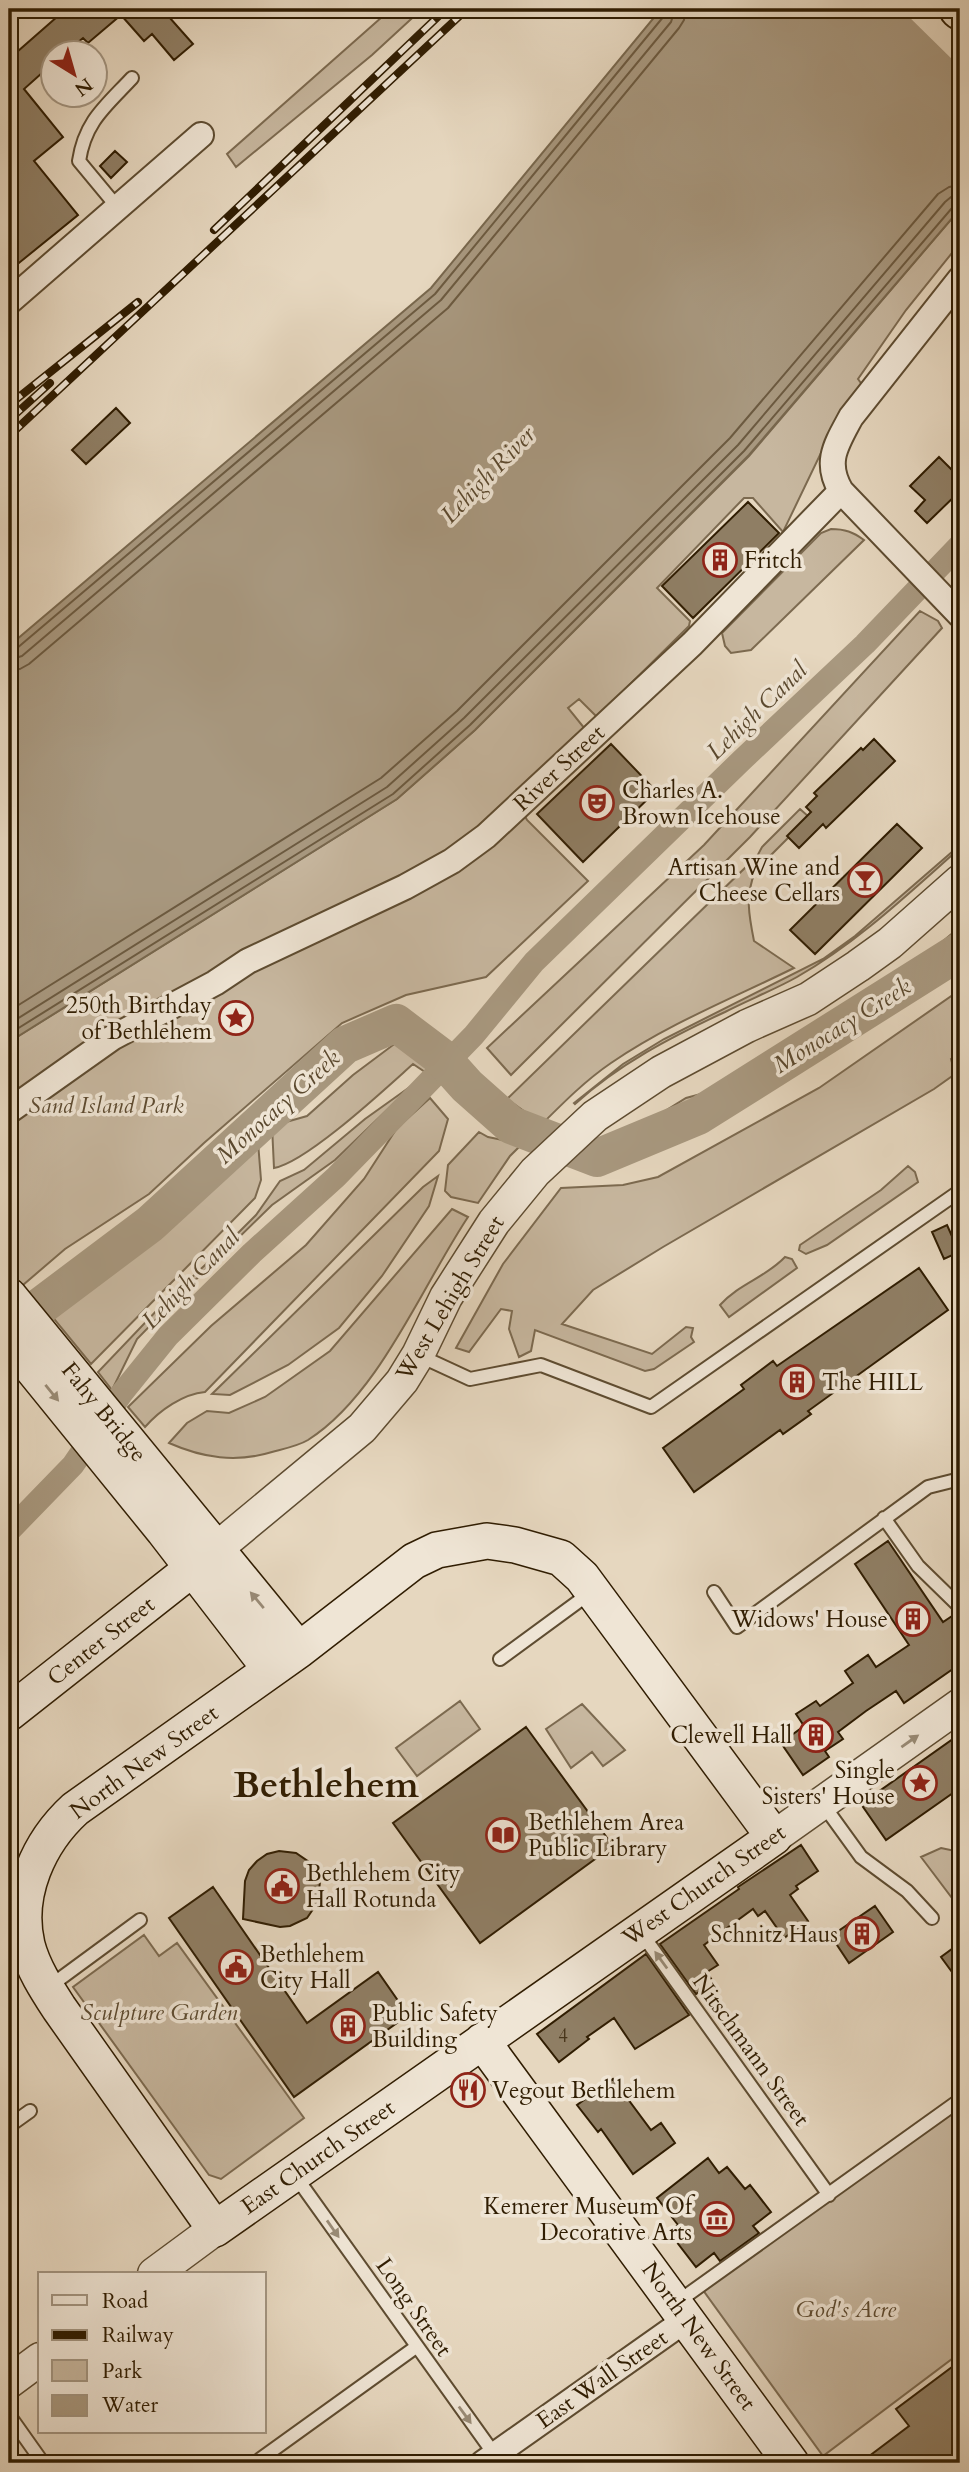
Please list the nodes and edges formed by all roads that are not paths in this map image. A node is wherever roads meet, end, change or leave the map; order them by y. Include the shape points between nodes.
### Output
1 (132, 78) dead end
2 (201, 135) dead end
3 (118, 208) junction
4 (960, 279) edge
5 (9, 302) edge
6 (841, 491) junction
7 (956, 611) edge
8 (960, 881) edge
9 (9, 1111) edge
10 (960, 1191) edge
11 (9, 1296) edge
12 (9, 1340) edge
13 (418, 1355) junction
14 (960, 1479) edge
15 (884, 1518) junction
16 (196, 1549) junction
17 (593, 1591) junction
18 (714, 1592) dead end
19 (960, 1607) edge
20 (299, 1650) junction
21 (500, 1659) dead end
22 (271, 1670) junction
23 (960, 1705) edge
24 (9, 1713) edge
25 (821, 1803) junction
26 (774, 1837) junction
27 (932, 1918) dead end
28 (140, 1920) dead end
29 (639, 1930) junction
30 (9, 1952) edge
31 (47, 1991) junction
32 (482, 2041) junction
33 (960, 2100) edge
34 (30, 2110) dead end
35 (9, 2126) edge
36 (294, 2174) junction
37 (829, 2195) junction
38 (215, 2229) junction
39 (157, 2272) edge
40 (681, 2311) junction
41 (416, 2347) junction
42 (38, 2360) edge
43 (9, 2382) edge
44 (9, 2415) edge
45 (493, 2460) edge
46 (44, 2463) edge
47 (255, 2463) edge
48 (791, 2463) edge

1 - 3 lane via 90,123 79,161
2 - 3 street
3 - 5 street
4 - 6 street via 851,416 831,463
6 - 7 street
6 - 9 street, River Street via 692,644 511,814 452,861 248,961 112,1038
8 - 13 street, West Lehigh Street via 858,967 808,999 661,1072 595,1116 535,1172 494,1222 446,1297
10 - 13 lane via 651,1407 541,1365 470,1379
11 - 16 main road, Fahy Bridge
12 -> 16 main road, Fahy Bridge
13 - 16 street, West Lehigh Street via 362,1428
14 - 15 lane via 928,1487
15 - 18 lane via 737,1627
15 - 19 lane via 918,1566
20 -> 16 main road
16 - 22 main road
16 - 24 main road, Center Street
17 - 20 main road, North New Street via 561,1558 515,1545 487,1541 437,1550 395,1574
17 - 21 lane
17 - 26 main road, North New Street
20 - 22 main road, North New Street
22 - 31 main road, North New Street via 58,1825 32,1872 26,1897 27,1943
25 -> 23 street, West Church Street
25 - 26 street, West Church Street
25 - 27 lane via 861,1857 907,1891
26 - 29 main road, West Church Street
28 - 31 lane
29 - 32 main road, West Church Street
37 -> 29 lane, Nitschmann Street
30 - 31 street
31 - 38 main road, North New Street
32 - 36 main road, East Church Street
32 - 40 main road, North New Street
33 - 37 lane
34 - 35 lane
36 - 38 main road, East Church Street
36 -> 41 lane, Long Street
37 - 40 lane
38 - 39 street, East Church Street
40 - 45 street, East Wall Street
40 - 48 main road, North New Street
41 -> 45 lane, Long Street
41 - 47 lane
42 - 43 street
44 - 46 lane

